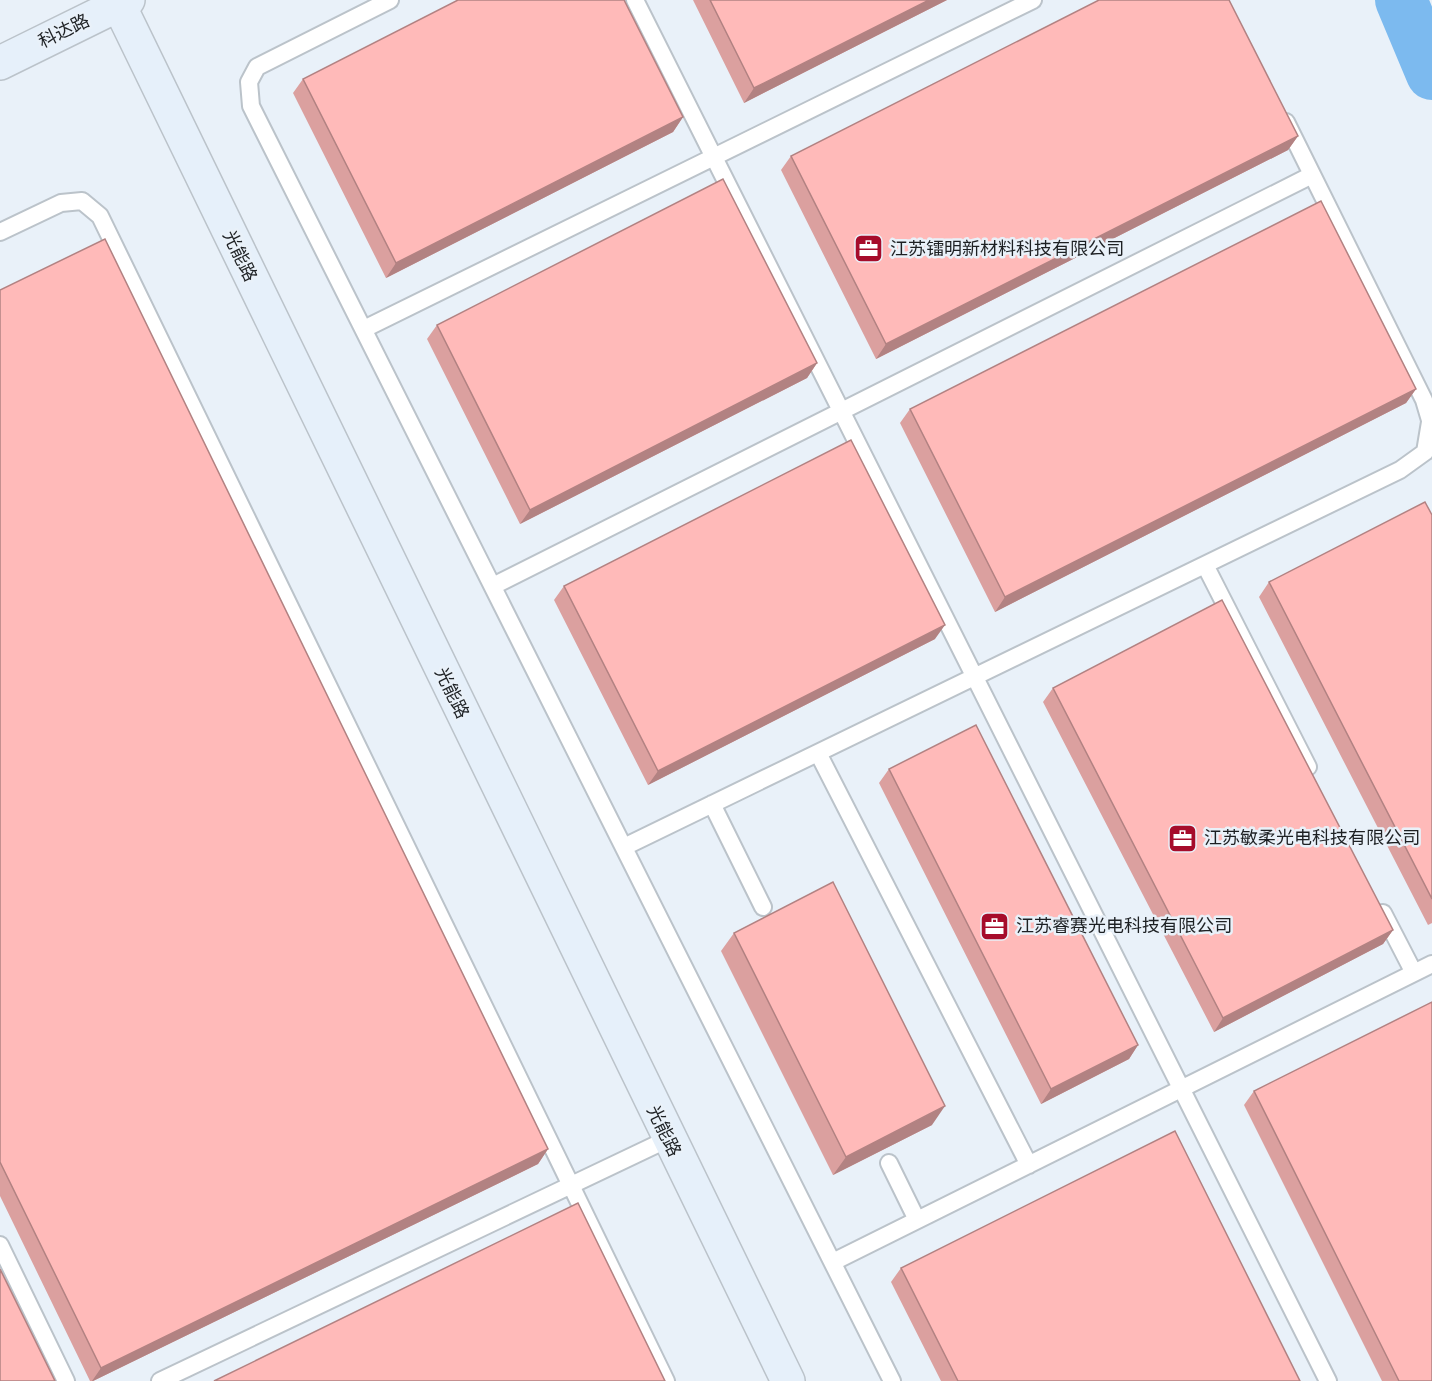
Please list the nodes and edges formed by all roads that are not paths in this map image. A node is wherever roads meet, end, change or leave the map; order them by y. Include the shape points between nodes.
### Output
1 (390, 0) edge
2 (635, 0) edge
3 (1033, 0) edge
4 (124, 2) edge
5 (0, 63) edge
6 (1276, 103) edge
7 (714, 157) junction
8 (1312, 175) junction
9 (0, 232) edge
10 (364, 329) junction
11 (842, 411) junction
12 (1431, 425) edge
13 (1205, 565) junction
14 (493, 586) junction
15 (975, 676) junction
16 (818, 753) junction
17 (1317, 784) edge
18 (712, 804) junction
19 (624, 847) junction
20 (1376, 899) edge
21 (763, 907) dead end
22 (1432, 964) edge
23 (1414, 973) junction
24 (1182, 1089) junction
25 (668, 1139) junction
26 (889, 1163) edge
27 (1029, 1165) junction
28 (571, 1186) junction
29 (917, 1220) junction
30 (0, 1245) edge
31 (833, 1262) junction
32 (66, 1381) edge
33 (160, 1381) edge
34 (666, 1381) edge
35 (788, 1381) edge
36 (892, 1381) edge
37 (1328, 1381) edge

1 - 10 lane via 257,67 249,81 251,106
2 - 7 lane
3 - 7 lane
4 - 5 street, 科达路
4 - 25 street, 光能路
6 - 8 lane
7 - 10 lane
7 - 11 lane
8 - 11 lane
8 - 12 lane via 1424,400
9 - 28 lane via 61,203 82,201 100,216
10 - 14 lane
11 - 14 lane
11 - 15 lane
12 - 13 lane via 1425,452 1400,470
13 - 15 lane
13 - 17 lane
14 - 19 lane
15 - 16 lane
15 - 24 lane
16 - 18 lane
16 - 27 lane
18 - 19 lane
18 - 21 lane
19 - 31 lane
20 - 23 lane
22 - 23 lane
23 - 24 lane
24 - 27 lane
24 - 37 lane
25 - 28 lane
25 - 35 street, 光能路
26 - 29 lane
27 - 29 lane
28 - 33 lane
28 - 34 lane
29 - 31 lane
30 - 32 lane
31 - 36 lane

